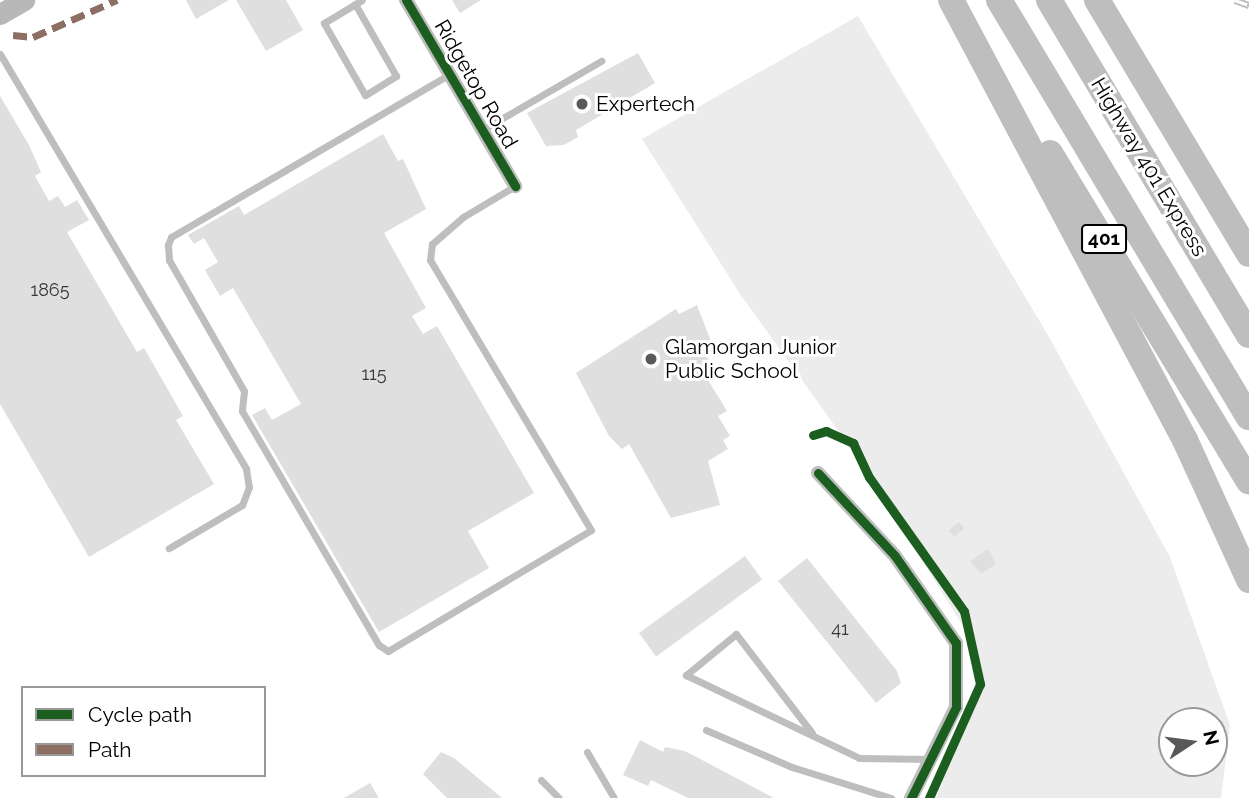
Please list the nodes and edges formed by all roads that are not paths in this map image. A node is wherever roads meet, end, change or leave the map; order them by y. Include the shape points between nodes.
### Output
1 (24, 0) edge
2 (406, 0) edge
3 (953, 0) edge
4 (999, 0) edge
5 (1049, 0) edge
6 (1097, 0) edge
7 (358, 2) edge
8 (0, 14) edge
9 (0, 54) edge
10 (601, 61) dead end
11 (450, 74) junction
12 (1165, 117) junction
13 (482, 130) junction
14 (515, 186) joint
15 (1249, 225) edge
16 (1249, 254) edge
17 (1249, 335) edge
18 (1249, 417) edge
19 (818, 473) dead end
20 (1249, 481) edge
21 (169, 548) dead end
22 (1249, 580) edge
23 (706, 730) dead end
24 (811, 733) junction
25 (587, 752) dead end
26 (930, 760) junction
27 (541, 780) dead end
28 (559, 798) edge
29 (614, 798) edge
30 (891, 798) edge
31 (911, 798) edge

1 - 8 main road
2 - 11 street, Ridgetop Road
3 - 20 highway, 401
3 - 22 highway via 1185,440
4 - 18 highway, Highway 401 Express / 401
5 - 17 highway, Highway 401 Express
6 - 12 highway
7 - 7 lane via 324,23 365,95 396,76
9 - 21 lane via 246,469 249,487 242,505
10 - 13 lane
11 - 13 street, Ridgetop Road
11 - 14 lane via 171,237 168,245 169,260 244,391 242,411 379,645 388,650 591,530 430,260 432,244 463,217
12 - 15 highway via 1195,145
12 - 16 highway
13 - 14 street, Ridgetop Road
19 - 26 street via 895,555 957,643 959,694
23 - 30 lane via 792,767
24 - 24 lane via 730,694 686,675 736,634
24 - 26 lane via 859,758
25 - 29 lane
26 - 31 street
27 - 28 lane

